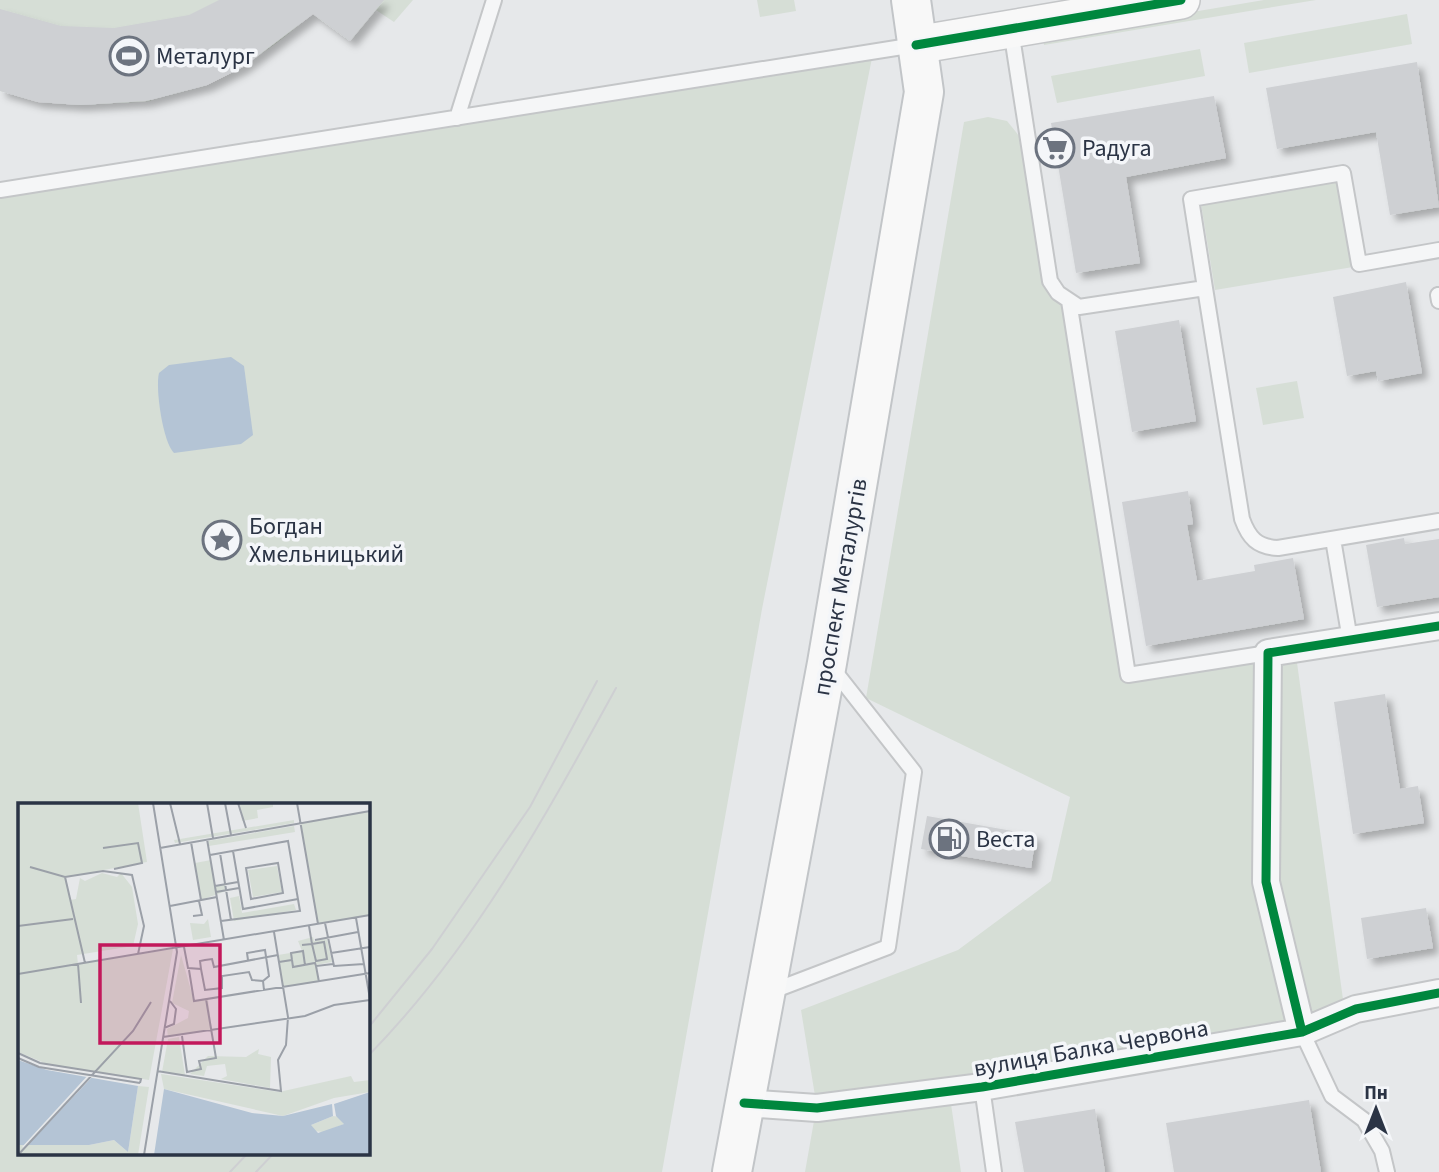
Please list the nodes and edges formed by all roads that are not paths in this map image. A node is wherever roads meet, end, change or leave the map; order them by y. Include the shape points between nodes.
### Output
1 (494, 0) edge
2 (911, 0) edge
3 (1181, 0) edge
4 (1011, 29) junction
5 (916, 45) junction
6 (457, 118) junction
7 (0, 190) edge
8 (1439, 250) edge
9 (1205, 288) junction
10 (1069, 301) junction
11 (1439, 521) edge
12 (1333, 539) junction
13 (1439, 626) edge
14 (1350, 640) junction
15 (1268, 653) junction
16 (827, 663) junction
17 (1439, 993) edge
18 (764, 994) junction
19 (1302, 1032) junction
20 (982, 1087) junction
21 (744, 1103) junction
22 (732, 1172) edge
23 (994, 1172) edge
24 (1387, 1172) edge

1 - 6 lane
2 - 5 main road, проспект Металургів
3 - 4 street
4 - 5 street
4 - 10 lane via 1046,268 1054,287
5 - 6 lane
5 - 16 main road, проспект Металургів via 924,92
6 - 7 lane
8 - 9 lane via 1359,264 1343,173 1267,185 1191,199
9 - 10 lane via 1079,307
9 - 12 lane via 1246,530 1265,548
10 - 15 lane via 1128,676
11 - 12 lane
12 - 14 lane
13 - 14 street
14 - 15 street
15 - 19 street via 1266,882
16 - 18 main road, проспект Металургів
16 - 18 lane via 915,772 888,947
17 - 19 street, вулиця Балка Червона via 1356,1009
18 - 21 main road, проспект Металургів
19 - 20 street, вулиця Балка Червона
19 - 24 lane via 1332,1096 1364,1120 1382,1151
20 - 21 street, вулиця Балка Червона via 817,1108
20 - 23 lane
21 - 22 main road, проспект Металургів

